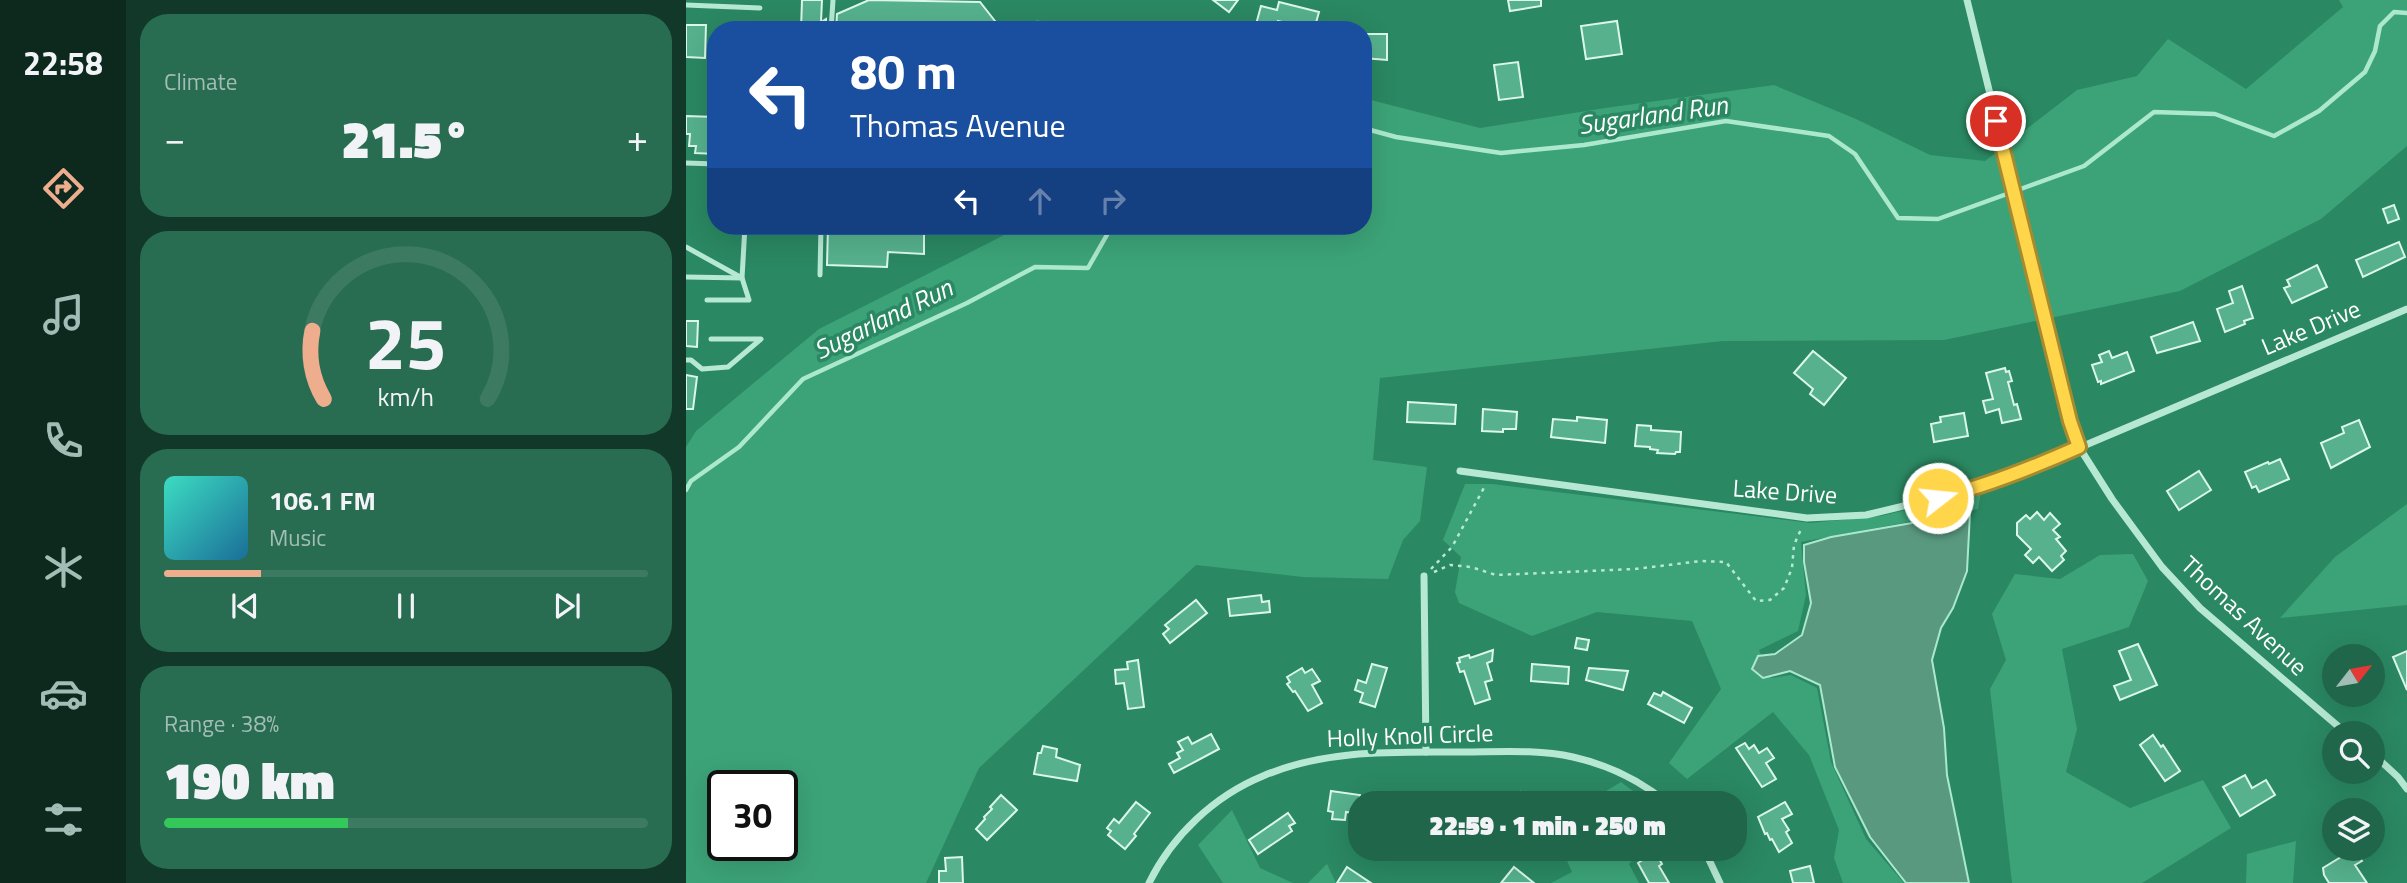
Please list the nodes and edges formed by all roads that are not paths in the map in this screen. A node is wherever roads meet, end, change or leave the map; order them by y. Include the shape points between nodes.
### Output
1 (833, 0) edge
2 (1967, 0) edge
3 (725, 3) edge
4 (686, 5) edge
5 (760, 8) dead end
6 (832, 21) edge
7 (686, 163) edge
8 (707, 164) edge
9 (744, 235) edge
10 (821, 235) edge
11 (686, 247) edge
12 (820, 275) dead end
13 (686, 277) edge
14 (742, 278) junction
15 (707, 300) dead end
16 (2407, 309) edge
17 (710, 339) dead end
18 (686, 360) edge
19 (2079, 447) junction
20 (1460, 471) dead end
21 (1424, 576) road end
22 (2332, 721) edge
23 (1426, 752) junction
24 (2385, 765) edge
25 (2407, 789) edge
26 (1652, 791) edge
27 (1710, 861) edge
28 (1149, 883) edge
29 (1720, 883) edge

1 - 6 lane
2 - 19 street, Thomas Avenue
3 - 4 lane
3 - 5 lane
7 - 8 lane
9 - 14 lane
10 - 12 lane
11 - 14 lane
13 - 14 lane
14 - 15 lane via 749,300
16 - 19 street, Lake Drive
17 - 18 lane via 761,339 728,367 702,369
19 - 20 street, Lake Drive via 1962,492 1866,515 1807,518
19 - 22 street, Thomas Avenue via 2162,567 2200,608
21 - 23 street
23 - 26 street, Holly Knoll Circle via 1571,757 1624,775
23 - 28 street, Holly Knoll Circle via 1326,757 1261,777 1211,807 1186,829
24 - 25 street
27 - 29 street

